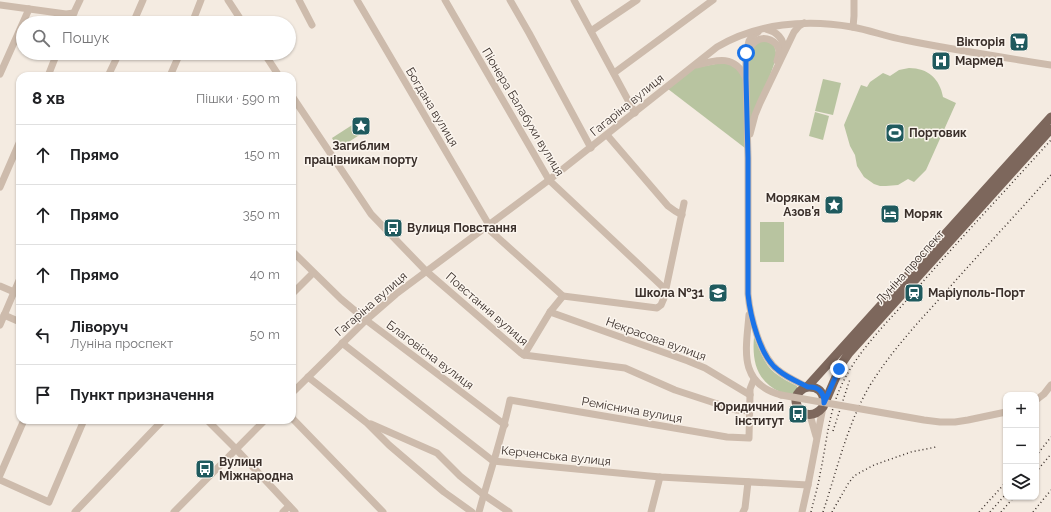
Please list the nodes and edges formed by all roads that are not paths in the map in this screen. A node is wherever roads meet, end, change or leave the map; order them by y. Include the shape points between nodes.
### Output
1 (80, 0) edge
2 (143, 0) edge
3 (201, 0) edge
4 (228, 0) edge
5 (299, 0) edge
6 (357, 0) edge
7 (445, 0) edge
8 (510, 0) edge
9 (574, 0) edge
10 (637, 0) edge
11 (713, 0) edge
12 (854, 0) edge
13 (0, 6) edge
14 (29, 9) junction
15 (26, 16) edge
16 (56, 16) edge
17 (71, 16) edge
18 (136, 16) edge
19 (195, 16) edge
20 (239, 16) edge
21 (804, 23) junction
22 (312, 25) dead end
23 (853, 27) junction
24 (761, 29) junction
25 (591, 31) junction
26 (16, 38) edge
27 (746, 53) junction
28 (783, 55) junction
29 (54, 60) edge
30 (116, 60) edge
31 (177, 60) edge
32 (269, 60) edge
33 (1048, 65) edge
34 (693, 66) junction
35 (1051, 70) edge
36 (50, 72) edge
37 (110, 72) edge
38 (172, 72) edge
39 (276, 72) edge
40 (614, 73) junction
41 (0, 74) edge
42 (746, 78) junction
43 (770, 82) junction
44 (296, 102) edge
45 (635, 112) junction
46 (1051, 117) edge
47 (1051, 129) edge
48 (607, 135) junction
49 (590, 148) junction
50 (16, 150) edge
51 (748, 158) junction
52 (549, 180) junction
53 (0, 185) edge
54 (684, 203) dead end
55 (682, 215) junction
56 (487, 226) junction
57 (296, 255) edge
58 (426, 271) junction
59 (313, 273) junction
60 (0, 286) edge
61 (16, 287) edge
62 (296, 290) edge
63 (666, 290) junction
64 (14, 292) junction
65 (563, 296) junction
66 (750, 309) junction
67 (550, 312) junction
68 (4, 315) junction
69 (16, 320) edge
70 (366, 320) junction
71 (753, 322) junction
72 (0, 325) edge
73 (342, 343) junction
74 (524, 355) junction
75 (308, 377) junction
76 (754, 379) junction
77 (1051, 385) edge
78 (803, 389) junction
79 (296, 390) edge
80 (750, 395) junction
81 (781, 395) junction
82 (1039, 398) edge
83 (824, 405) junction
84 (750, 411) junction
85 (1003, 413) edge
86 (810, 415) junction
87 (296, 422) edge
88 (367, 423) junction
89 (22, 424) edge
90 (82, 424) edge
91 (159, 424) edge
92 (210, 424) edge
93 (261, 424) edge
94 (505, 425) junction
95 (817, 438) junction
96 (236, 449) junction
97 (493, 461) junction
98 (0, 475) edge
99 (660, 477) junction
100 (0, 480) edge
101 (748, 482) junction
102 (808, 485) junction
103 (484, 495) junction
104 (289, 506) junction
105 (381, 511) edge
106 (75, 512) edge
107 (174, 512) edge
108 (283, 512) edge
109 (295, 512) edge
110 (472, 512) edge
111 (479, 512) edge
112 (509, 512) edge
113 (651, 512) edge
114 (743, 512) edge
115 (802, 512) edge

1 - 17 street
2 - 18 street
3 - 19 street
4 - 20 street
5 - 22 street
6 - 56 street, Богдана вулиця
7 - 52 street, Піонера Балабухи вулиця
8 - 49 street
9 - 25 street
10 - 25 street
11 - 40 street
12 - 23 street
13 - 14 street
14 - 15 street
14 - 16 street
21 - 23 street, Гагаріна вулиця
21 - 24 street, Гагаріна вулиця
21 - 28 street via 794,32
23 - 33 street, Гагаріна вулиця via 904,40
24 - 27 street via 752,36
24 - 28 street via 771,30 780,36 784,45
24 - 34 street, Гагаріна вулиця via 727,41
25 - 40 street
26 - 41 street
27 - 42 street
27 - 43 street via 754,42 760,39 767,38 776,44 779,56
28 - 43 street
29 - 36 street
30 - 37 street
31 - 38 street
32 - 39 street
33 - 35 street, Гагаріна вулиця
34 - 42 street via 726,60 738,67
34 - 45 street, Гагаріна вулиця
40 - 45 street
42 - 51 street
43 - 51 street via 755,115
44 - 58 street, Повстання вулиця via 371,214
45 - 48 street, Гагаріна вулиця
46 - 78 main road, Луніна проспект
47 - 83 main road, Луніна проспект via 849,353
48 - 49 street, Гагаріна вулиця
48 - 55 street via 668,206
49 - 52 street, Гагаріна вулиця
50 - 53 street
51 - 66 street
52 - 56 street, Гагаріна вулиця
52 - 63 street, Піонера Балабухи вулиця
54 - 55 street
55 - 63 street
56 - 58 street, Гагаріна вулиця
56 - 65 street, Богдана вулиця
57 - 59 street, Благовісна вулиця
58 - 70 street, Гагаріна вулиця
58 - 74 street, Повстання вулиця
59 - 62 street
59 - 70 street, Благовісна вулиця
60 - 64 street
61 - 64 street
63 - 65 street via 661,305 657,308
64 - 68 street
65 - 67 street
66 - 71 street
66 - 76 street via 746,360
67 - 74 street
67 - 80 street, Некрасова вулиця via 705,368
68 - 69 street
68 - 72 street
70 - 73 street, Гагаріна вулиця
70 - 94 street, Благовісна вулиця
71 - 78 street via 770,362 778,371 797,381
71 - 81 street via 750,353 753,365 763,382
73 - 75 street, Гагаріна вулиця
73 - 97 street, Керченська вулиця
74 - 84 street, Повстання вулиця via 624,368 675,390 736,410
75 - 79 street, Гагаріна вулиця
75 - 88 street
76 - 80 street
76 - 81 street via 766,390
77 - 82 street
78 - 83 main road via 812,387 820,390
78 - 86 main road via 796,400 798,408 804,414
80 - 84 street
81 - 85 street, bridge via 940,422 968,420
83 - 86 main road via 820,412
83 - 95 street, Луніна проспект
84 - 94 street, Реміснича вулиця via 749,438 727,437 510,400
86 - 95 street, Луніна проспект
87 - 105 street
88 - 103 street via 438,453 460,476
88 - 110 street via 444,492
89 - 98 street
90 - 100 street via 49,502
91 - 106 street
92 - 96 street
93 - 96 street
94 - 97 street
95 - 102 street, Луніна проспект
96 - 104 street
96 - 107 street
97 - 99 street, Керченська вулиця
97 - 103 street
99 - 101 street, Керченська вулиця
99 - 113 street
101 - 102 street, Керченська вулиця
101 - 114 street
102 - 115 street, Луніна проспект
103 - 111 street
103 - 112 street
104 - 108 street
104 - 109 street

